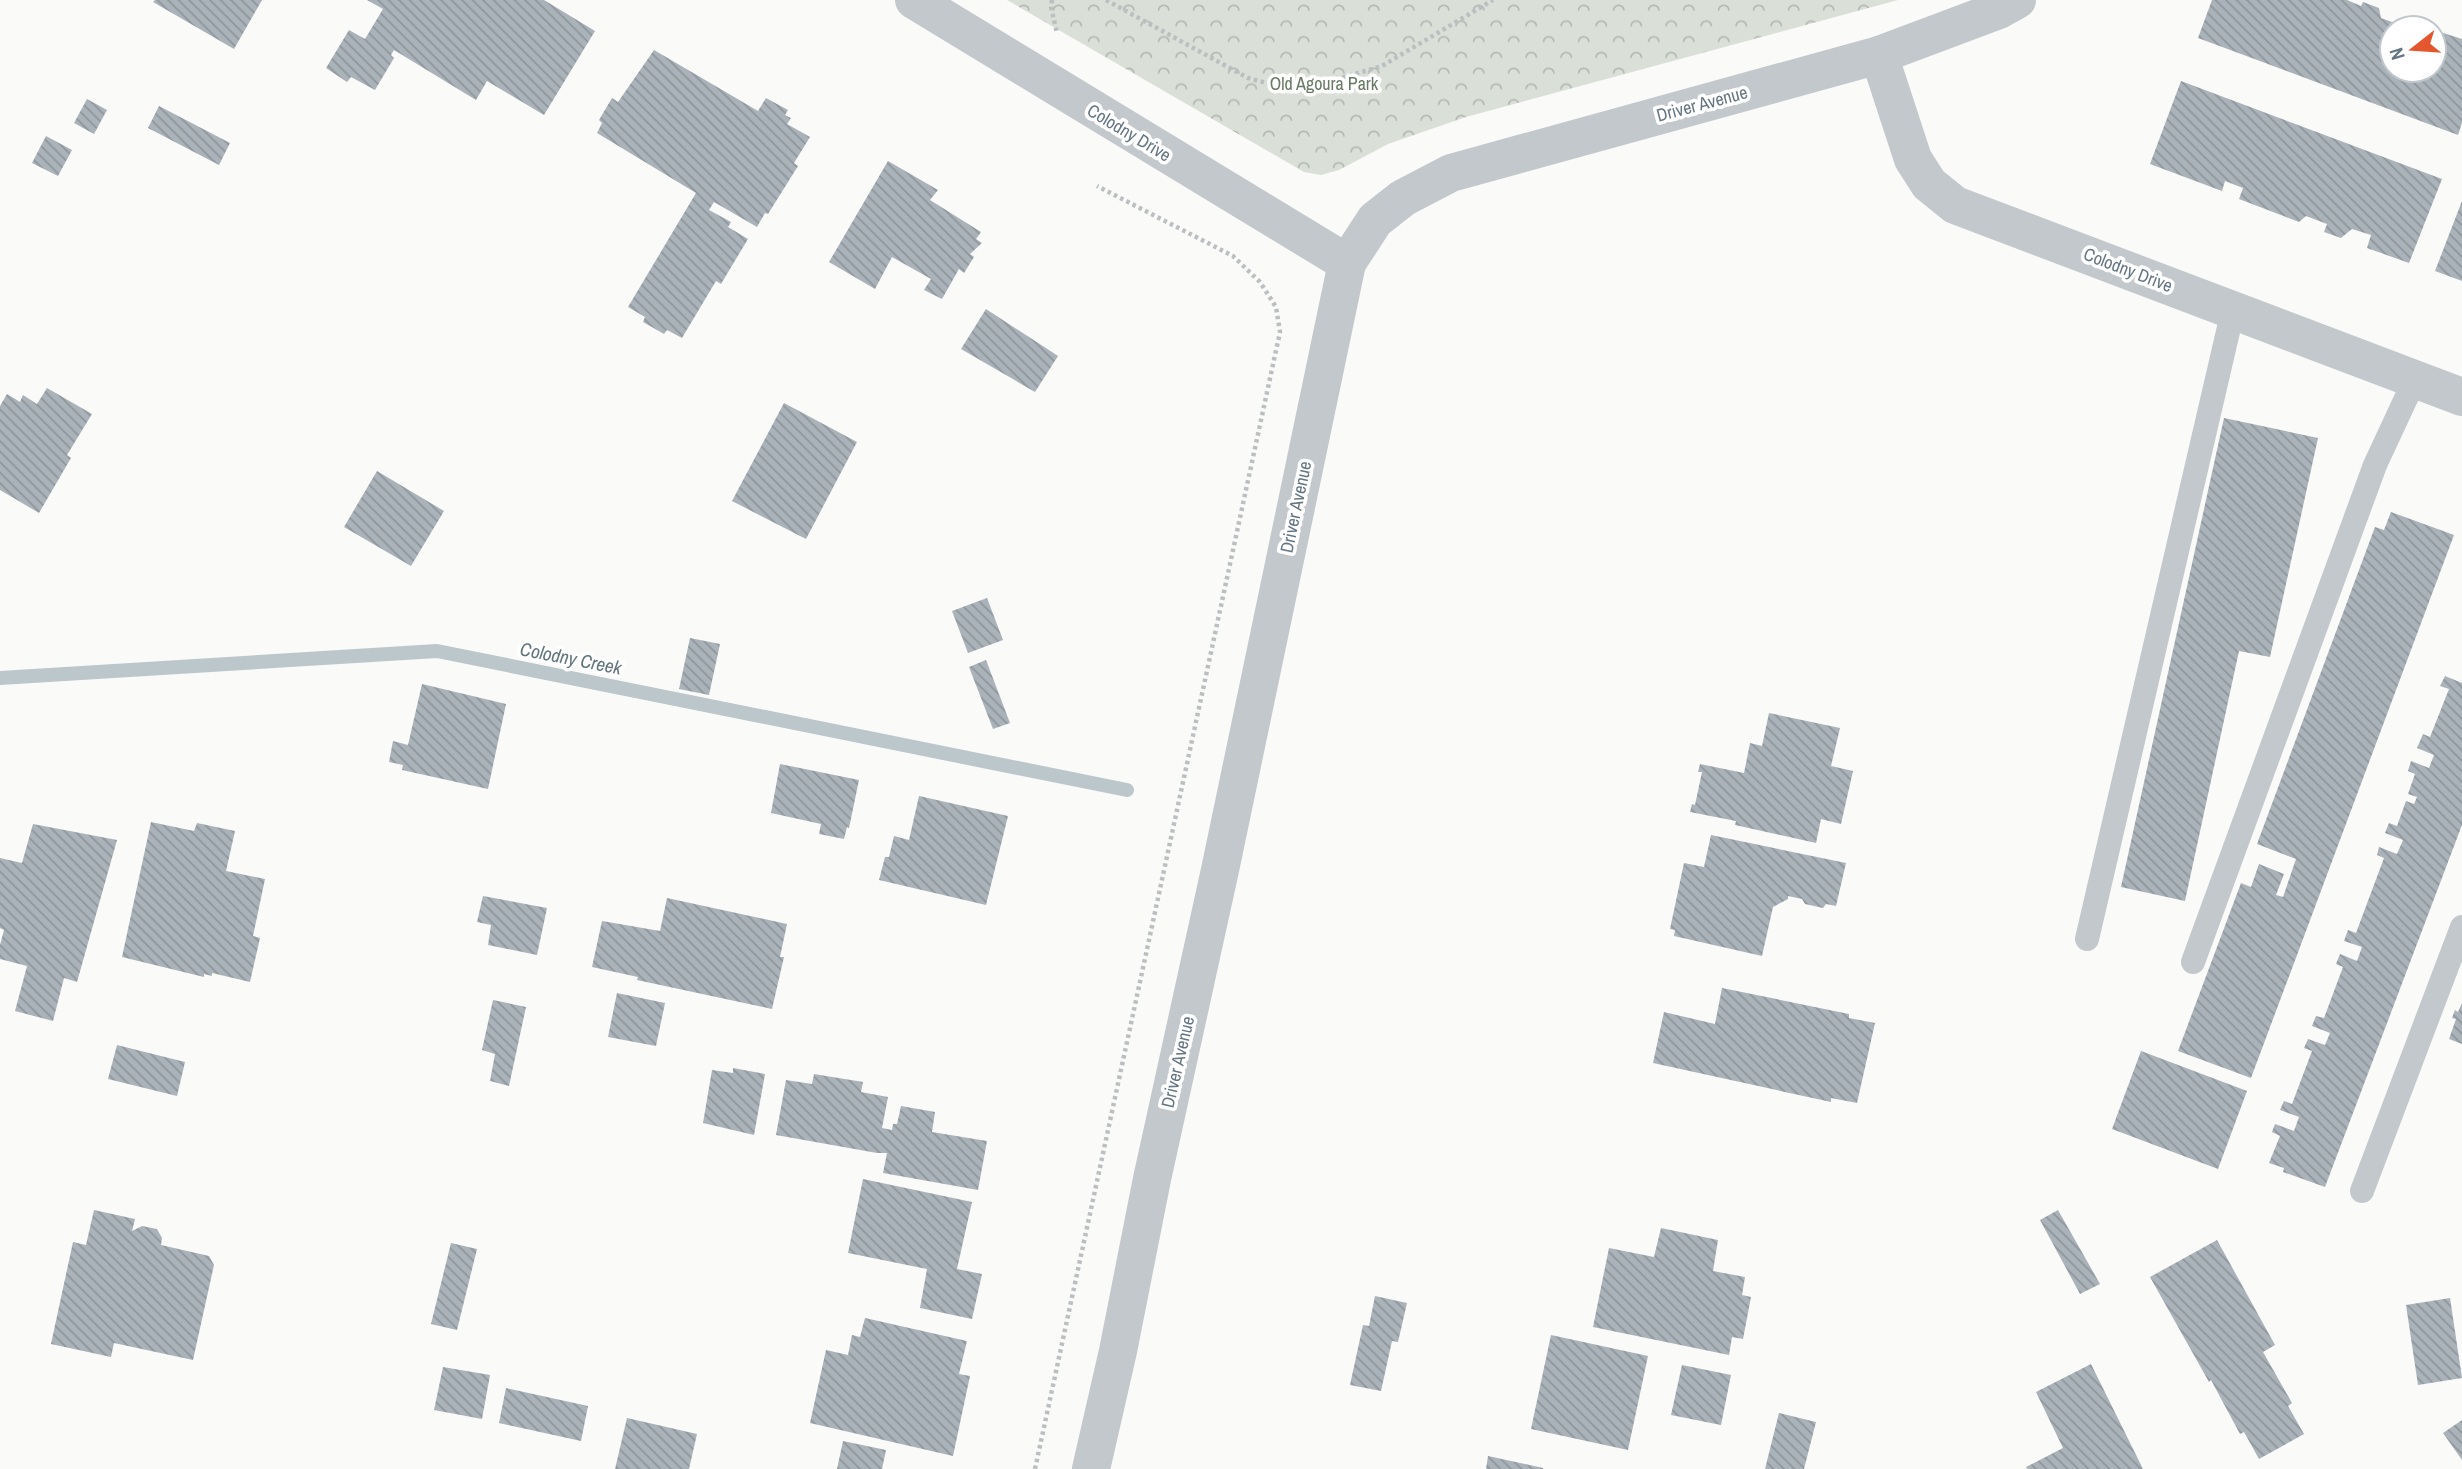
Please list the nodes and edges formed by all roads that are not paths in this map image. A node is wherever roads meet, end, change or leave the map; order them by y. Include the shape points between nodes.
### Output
1 (914, 0) edge
2 (2017, 0) edge
3 (1879, 55) junction
4 (1347, 263) junction
5 (2233, 310) junction
6 (2414, 379) junction
7 (2462, 397) edge
8 (2462, 927) edge
9 (2087, 939) dead end
10 (2193, 962) dead end
11 (2362, 1191) dead end
12 (1091, 1469) edge

1 - 4 street, Colodny Drive
2 - 3 street, Driver Avenue
3 - 4 street, Driver Avenue via 1451,173 1403,198 1375,220
3 - 5 street, Colodny Drive via 1913,159 1929,184 1955,205
4 - 12 street, Driver Avenue
5 - 6 street, Colodny Drive
5 - 9 lane
6 - 7 street, Colodny Drive
6 - 10 lane via 2375,465
8 - 11 lane

